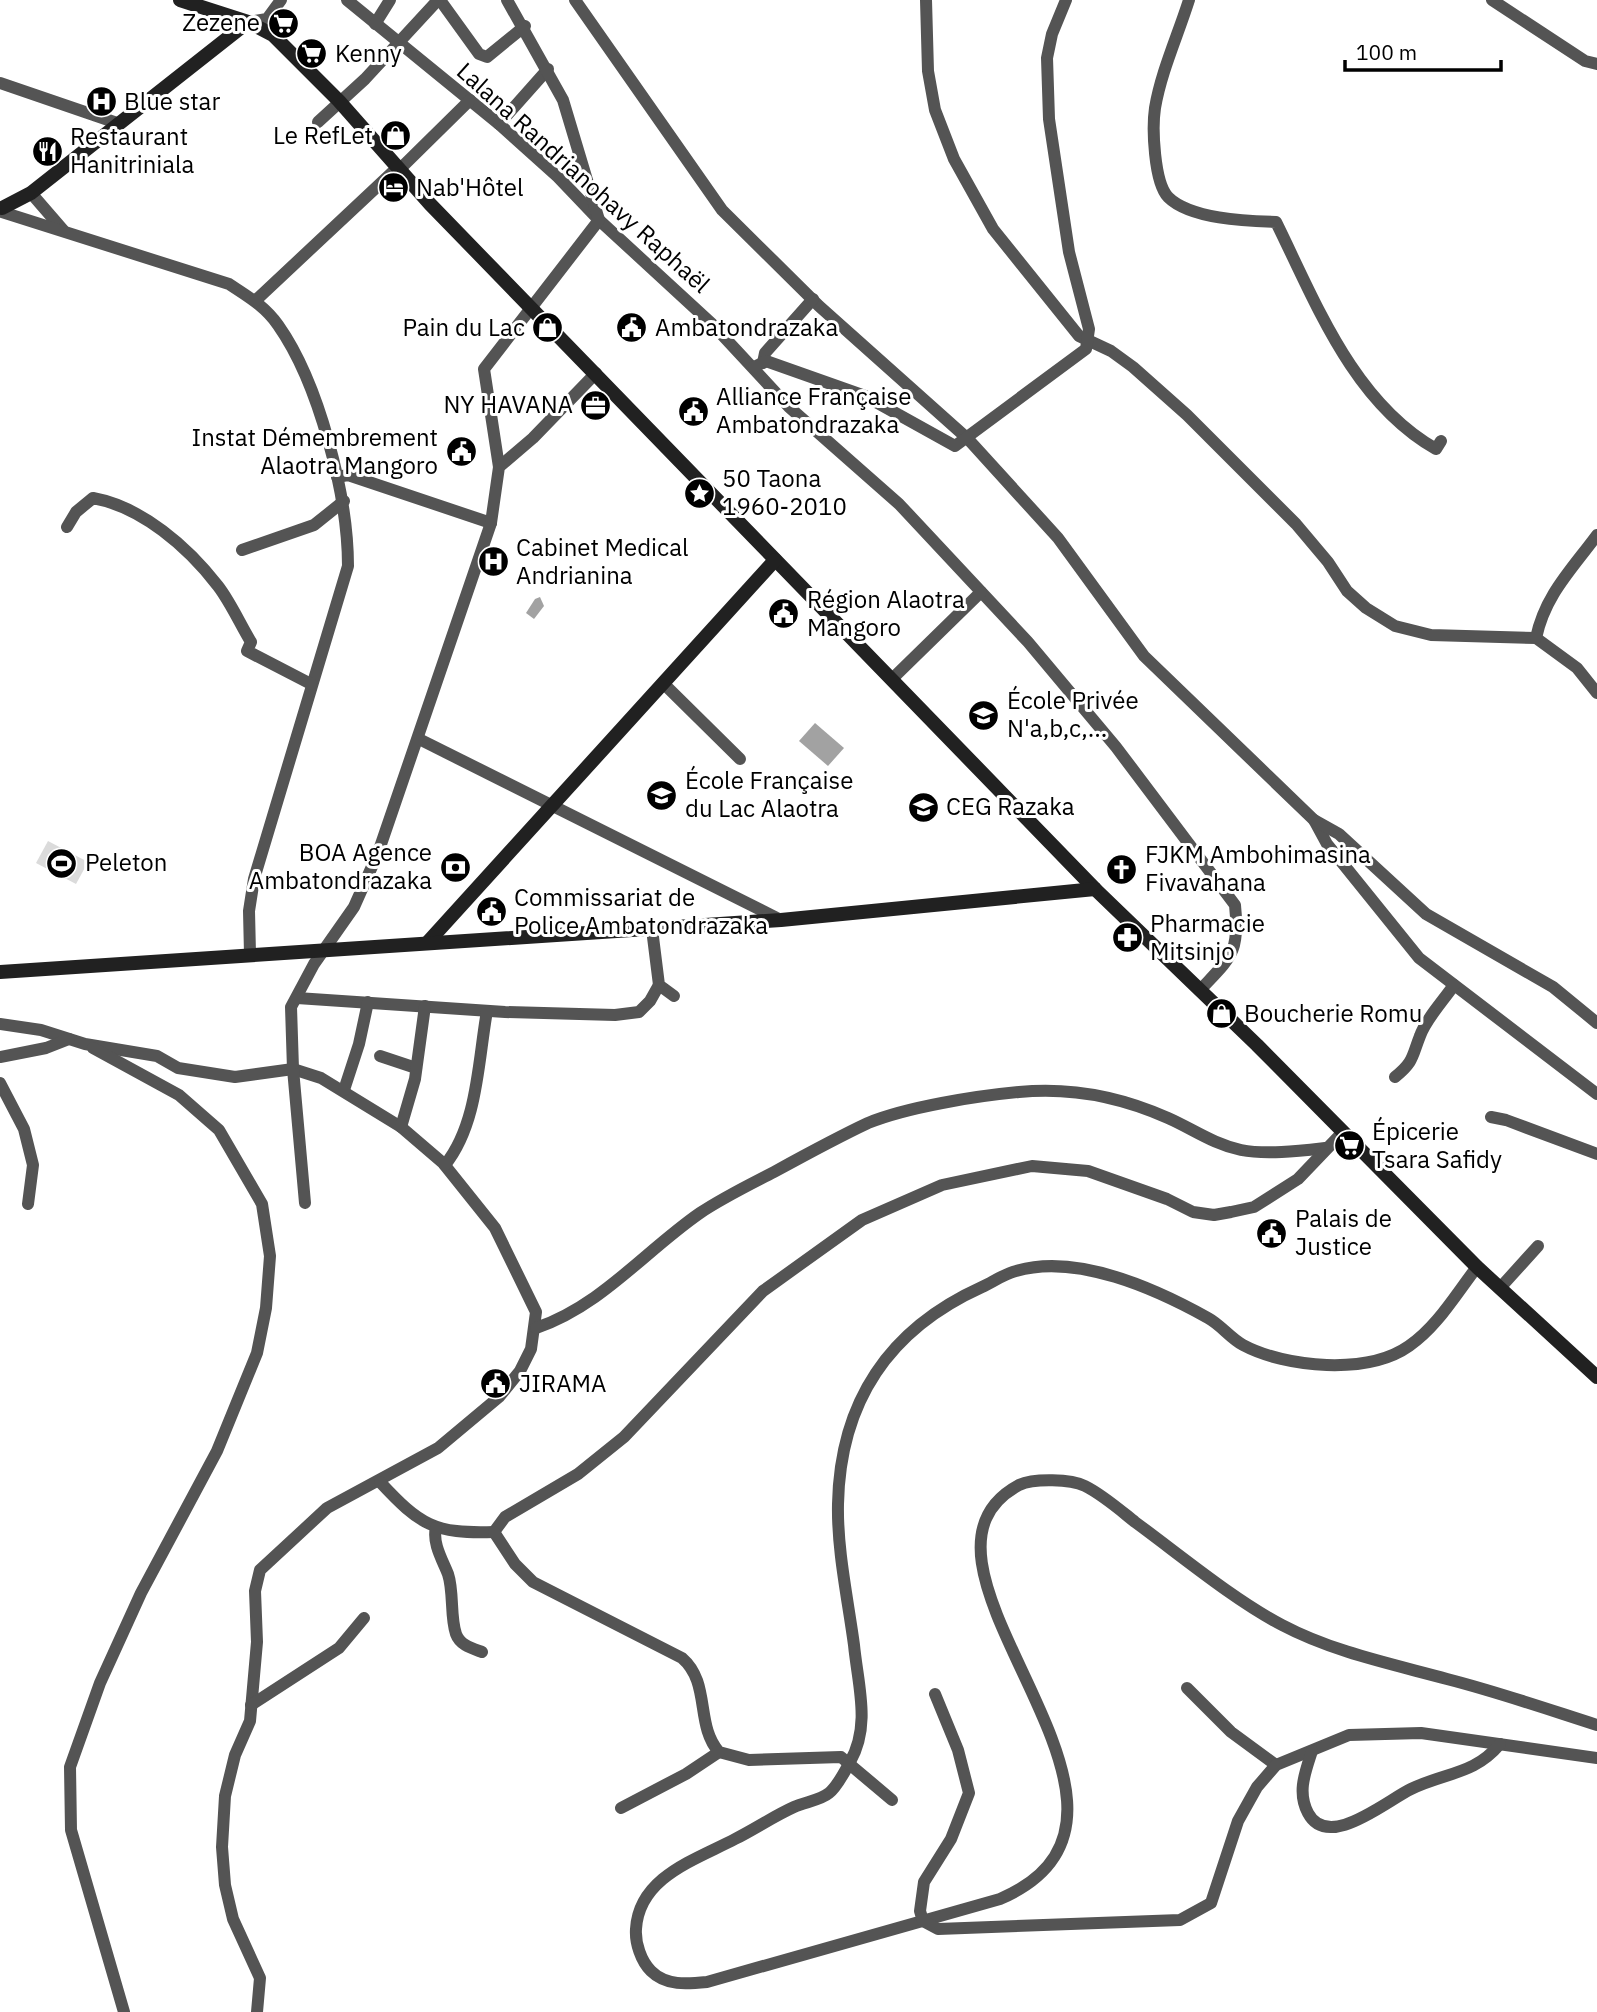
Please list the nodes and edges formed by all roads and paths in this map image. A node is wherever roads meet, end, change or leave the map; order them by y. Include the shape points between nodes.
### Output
1 (180, 0) edge
2 (281, 0) edge
3 (390, 0) edge
4 (439, 0) edge
5 (507, 0) edge
6 (575, 0) edge
7 (926, 0) edge
8 (1066, 0) edge
9 (1189, 0) edge
10 (1492, 0) edge
11 (355, 3) edge
12 (248, 22) junction
13 (374, 24) junction
14 (525, 26) junction
15 (399, 43) junction
16 (1597, 64) edge
17 (548, 69) junction
18 (0, 83) edge
19 (470, 100) junction
20 (339, 101) junction
21 (318, 122) dead end
22 (117, 123) junction
23 (499, 124) junction
24 (397, 168) junction
25 (31, 193) junction
26 (1, 210) edge
27 (599, 220) junction
28 (63, 230) junction
29 (813, 299) junction
30 (255, 301) junction
31 (532, 307) junction
32 (1088, 341) junction
33 (758, 365) junction
34 (596, 373) junction
35 (968, 439) junction
36 (1440, 441) dead end
37 (499, 467) junction
38 (337, 477) junction
39 (344, 500) junction
40 (491, 523) junction
41 (67, 527) dead end
42 (1597, 535) edge
43 (242, 550) dead end
44 (775, 560) junction
45 (981, 592) junction
46 (1536, 638) junction
47 (892, 679) junction
48 (663, 683) junction
49 (311, 684) junction
50 (1597, 693) edge
51 (419, 739) junction
52 (740, 759) dead end
53 (551, 804) junction
54 (1314, 820) junction
55 (1096, 889) junction
56 (781, 920) junction
57 (652, 929) junction
58 (428, 942) junction
59 (325, 950) junction
60 (250, 954) junction
61 (0, 972) edge
62 (659, 985) junction
63 (1454, 985) junction
64 (1200, 990) junction
65 (674, 996) dead end
66 (296, 998) junction
67 (368, 1002) junction
68 (425, 1006) junction
69 (487, 1010) junction
70 (1597, 1023) edge
71 (0, 1024) edge
72 (69, 1039) junction
73 (85, 1044) junction
74 (380, 1056) dead end
75 (0, 1057) edge
76 (416, 1068) junction
77 (293, 1069) junction
78 (1395, 1077) dead end
79 (0, 1083) edge
80 (344, 1090) junction
81 (1597, 1094) edge
82 (1491, 1117) dead end
83 (401, 1127) junction
84 (1342, 1133) junction
85 (1325, 1148) junction
86 (1597, 1154) edge
87 (445, 1165) junction
88 (305, 1203) dead end
89 (28, 1205) dead end
90 (1538, 1245) dead end
91 (1477, 1267) junction
92 (1500, 1288) junction
93 (536, 1328) junction
94 (1597, 1377) edge
95 (380, 1482) junction
96 (436, 1528) junction
97 (494, 1532) junction
98 (364, 1618) dead end
99 (482, 1652) dead end
100 (1187, 1688) dead end
101 (935, 1693) dead end
102 (251, 1705) junction
103 (1597, 1725) edge
104 (1500, 1744) junction
105 (1312, 1751) junction
106 (719, 1752) junction
107 (1597, 1758) edge
108 (850, 1762) junction
109 (1276, 1765) junction
110 (892, 1800) dead end
111 (621, 1808) dead end
112 (923, 1921) junction
113 (124, 2012) edge
114 (257, 2012) edge

1 - 12 main road
2 - 12 street via 267,19
3 - 13 street
4 - 14 street via 479,54 487,57
4 - 15 street
5 - 14 street
6 - 29 street via 722,210
7 - 32 street via 928,71 935,110 954,159 993,229 1079,336
8 - 32 street via 1047,58 1049,119
9 - 36 street via 1155,109 1156,172 1167,195 1184,208 1234,220 1276,222 1349,365 1415,437 1436,449
10 - 16 street via 1585,61
11 - 13 street, Lalana Randrianohavy Raphaël
12 - 20 main road via 273,35
12 - 22 main road
13 - 15 street, Lalana Randrianohavy Raphaël
14 - 17 street
15 - 19 street, Lalana Randrianohavy Raphaël
15 - 20 street
17 - 23 street
17 - 27 street via 564,100
18 - 22 street
19 - 23 street, Lalana Randrianohavy Raphaël
19 - 24 street
20 - 21 street
20 - 24 main road
22 - 25 main road
23 - 27 street, Lalana Randrianohavy Raphaël
24 - 30 street
24 - 31 main road
25 - 26 main road
25 - 28 street
26 - 28 street
27 - 31 street
27 - 33 street, Lalana Randrianohavy Raphaël
28 - 30 street via 229,284
29 - 33 street
29 - 35 street
30 - 38 street via 278,324 294,352
31 - 34 main road
31 - 37 street via 484,369
32 - 35 street via 1077,357
32 - 46 street via 1133,367 1187,415 1296,524 1346,591 1366,608 1395,626 1431,635
33 - 35 street via 766,361 865,396 955,446
33 - 45 street, Lalana Randrianohavy Raphaël via 789,407 899,504
34 - 37 street
34 - 44 main road
35 - 54 street via 1058,538 1144,656
37 - 40 street
38 - 39 street
38 - 40 street via 348,475
39 - 43 street via 314,525
39 - 49 street via 348,566
40 - 51 street
41 - 49 street via 93,498 142,516 197,561 220,588 251,642 247,651
42 - 46 street via 1557,585 1541,615
44 - 47 main road
44 - 48 main road
45 - 47 street
45 - 64 street, Lalana Randrianohavy Raphaël via 1116,747 1235,905 1237,927 1231,957
46 - 50 street via 1577,668
47 - 55 main road
48 - 52 street
48 - 53 main road
49 - 60 street via 254,879
51 - 53 street
51 - 59 street via 354,907
53 - 56 street
53 - 58 main road
54 - 63 street via 1379,911 1419,958
54 - 70 street via 1339,834 1426,914 1553,987
55 - 56 main road
55 - 64 main road
56 - 57 main road
57 - 58 main road
57 - 62 street
58 - 59 main road
59 - 60 main road
59 - 66 street
60 - 61 main road
62 - 65 street
62 - 69 street via 639,1012
63 - 78 street via 1420,1035 1407,1067
63 - 81 street
64 - 84 main road
66 - 67 street
66 - 77 street via 291,1007
67 - 68 street
67 - 80 street
68 - 69 street
68 - 76 street
69 - 87 street via 468,1122 462,1141
71 - 72 street
72 - 73 street
72 - 75 street
73 - 77 street via 157,1056 178,1068 235,1077
73 - 113 street via 179,1095 219,1130 262,1204 270,1256 257,1353 217,1451 141,1593 100,1683 70,1768 71,1830
74 - 76 street
76 - 83 street
77 - 80 street
77 - 88 street
79 - 89 street via 24,1129 33,1164
80 - 83 street
82 - 86 street
83 - 87 street
84 - 85 street
84 - 91 main road
85 - 93 street via 1243,1150 1210,1141 1119,1099 1079,1092 1022,1091 906,1113 869,1123 810,1150 743,1188 699,1214 603,1293 563,1319
85 - 97 street via 1298,1179 1254,1207 1214,1215 1193,1212 1088,1171 1032,1166 942,1185 873,1216 763,1291 624,1437 578,1474 505,1517
87 - 93 street via 495,1228 536,1312
90 - 92 street
91 - 92 main road
91 - 108 street via 1407,1348 1352,1367 1269,1357 1240,1344 1210,1319 1106,1272 1076,1267 1017,1270 942,1306 898,1342 858,1401 842,1453 838,1507 864,1725
92 - 94 main road
93 - 95 street via 520,1371 499,1397 438,1448
95 - 96 street via 404,1508
95 - 102 street via 327,1508 260,1570 255,1591 257,1642
96 - 97 street
96 - 99 street via 456,1634 464,1646
97 - 106 street via 514,1564 533,1582 694,1668 710,1738
98 - 102 street via 339,1648
100 - 109 street via 1231,1732
101 - 112 street via 969,1793 951,1839 924,1882
102 - 114 street via 225,1796 222,1847 233,1919 260,1978
103 - 112 street via 1322,1643 1281,1625 1083,1485 1025,1483 1002,1495 988,1512 981,1530 980,1556 1014,1657 1052,1736 1068,1799 1066,1825 1046,1868 1024,1888
104 - 105 street via 1421,1733 1369,1733 1349,1735
104 - 105 street via 1475,1767 1438,1776 1362,1819 1337,1827 1313,1822 1302,1802
104 - 107 street
105 - 109 street
106 - 108 street via 749,1760 819,1756
106 - 111 street
108 - 110 street via 858,1774
108 - 112 street via 829,1794 794,1807 663,1877 644,1897 636,1917 640,1953 650,1970 664,1980 707,1982
109 - 112 street via 1238,1821 1211,1903 1181,1920 938,1928

